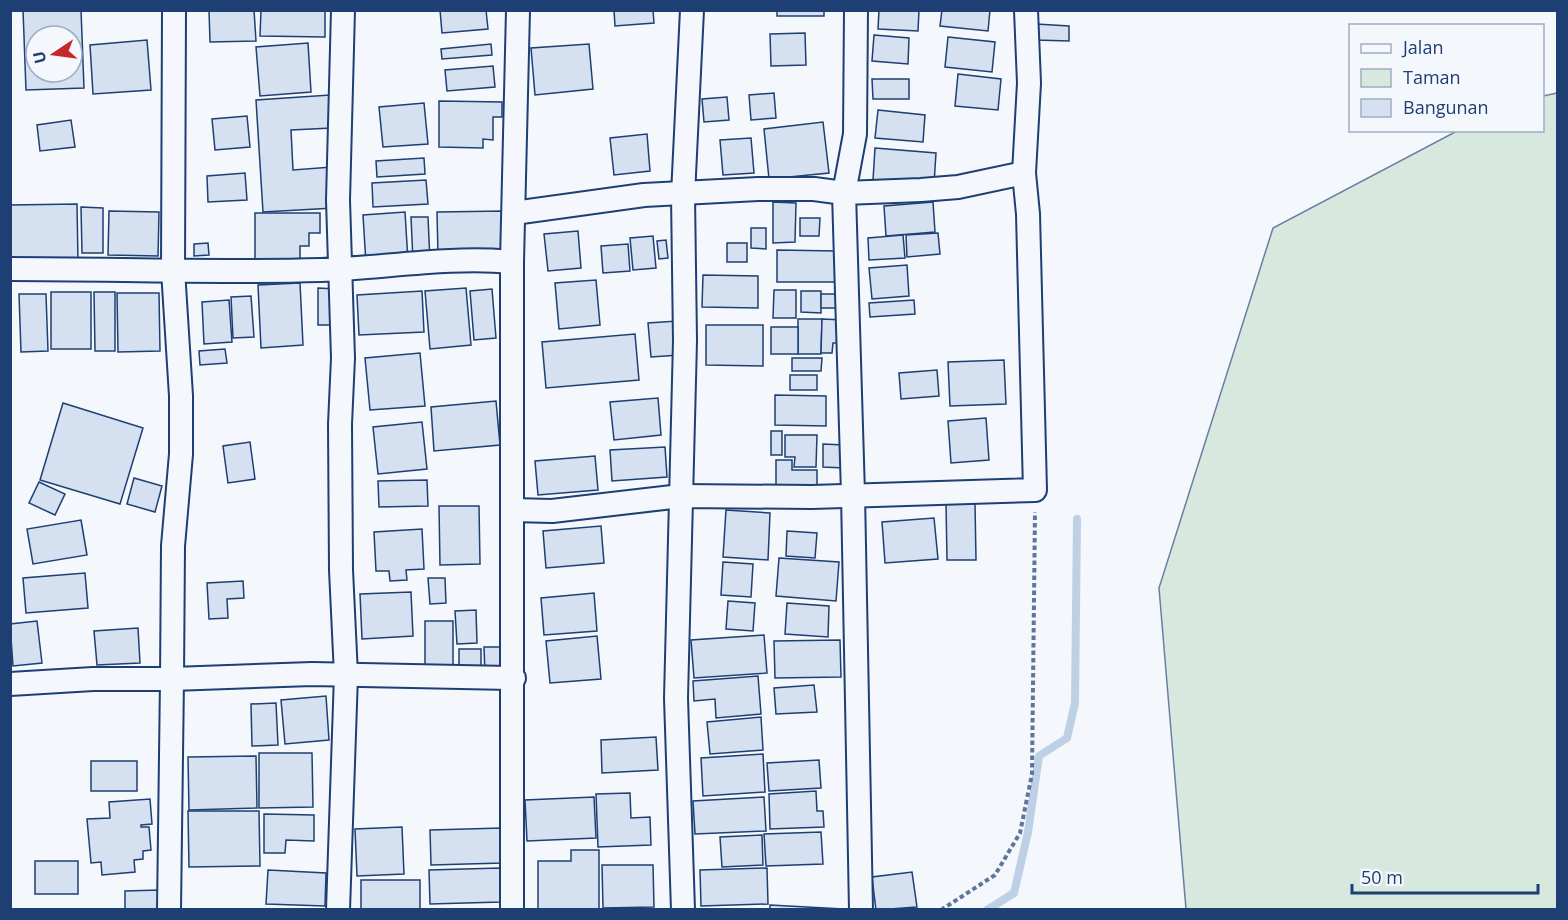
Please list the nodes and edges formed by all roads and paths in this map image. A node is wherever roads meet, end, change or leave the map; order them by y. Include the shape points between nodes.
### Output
1 (174, 10) edge
2 (343, 10) edge
3 (518, 10) edge
4 (692, 10) edge
5 (856, 10) edge
6 (1026, 10) edge
7 (1024, 173) junction
8 (844, 193) junction
9 (683, 195) junction
10 (514, 213) junction
11 (512, 262) junction
12 (10, 269) edge
13 (173, 270) junction
14 (339, 270) junction
15 (1035, 490) junction
16 (853, 494) junction
17 (681, 496) junction
18 (512, 510) junction
19 (346, 675) junction
20 (514, 678) junction
21 (172, 679) junction
22 (10, 684) edge
23 (169, 909) edge
24 (338, 909) edge
25 (512, 909) edge
26 (683, 909) edge
27 (861, 909) edge
28 (941, 909) edge

1 - 13 street
2 - 14 street
3 - 10 street
4 - 9 street
5 - 8 street via 855,134
6 - 7 street via 1029,83
7 - 8 street via 958,187
7 - 15 street
8 - 9 street via 758,189
8 - 16 street
9 - 10 street via 644,195
9 - 17 street
10 - 11 street
11 - 14 street via 449,260
11 - 18 street
12 - 13 street
13 - 14 street
13 - 21 street via 181,419 173,546
14 - 19 street via 343,358 341,570
15 - 16 street
15 - 28 path via 1032,774 1020,833 995,875
16 - 17 street
16 - 27 street
17 - 18 street via 552,511
17 - 26 street via 676,698
18 - 20 street
19 - 20 street
19 - 21 street
19 - 24 street
20 - 25 street
21 - 22 street
21 - 23 street

